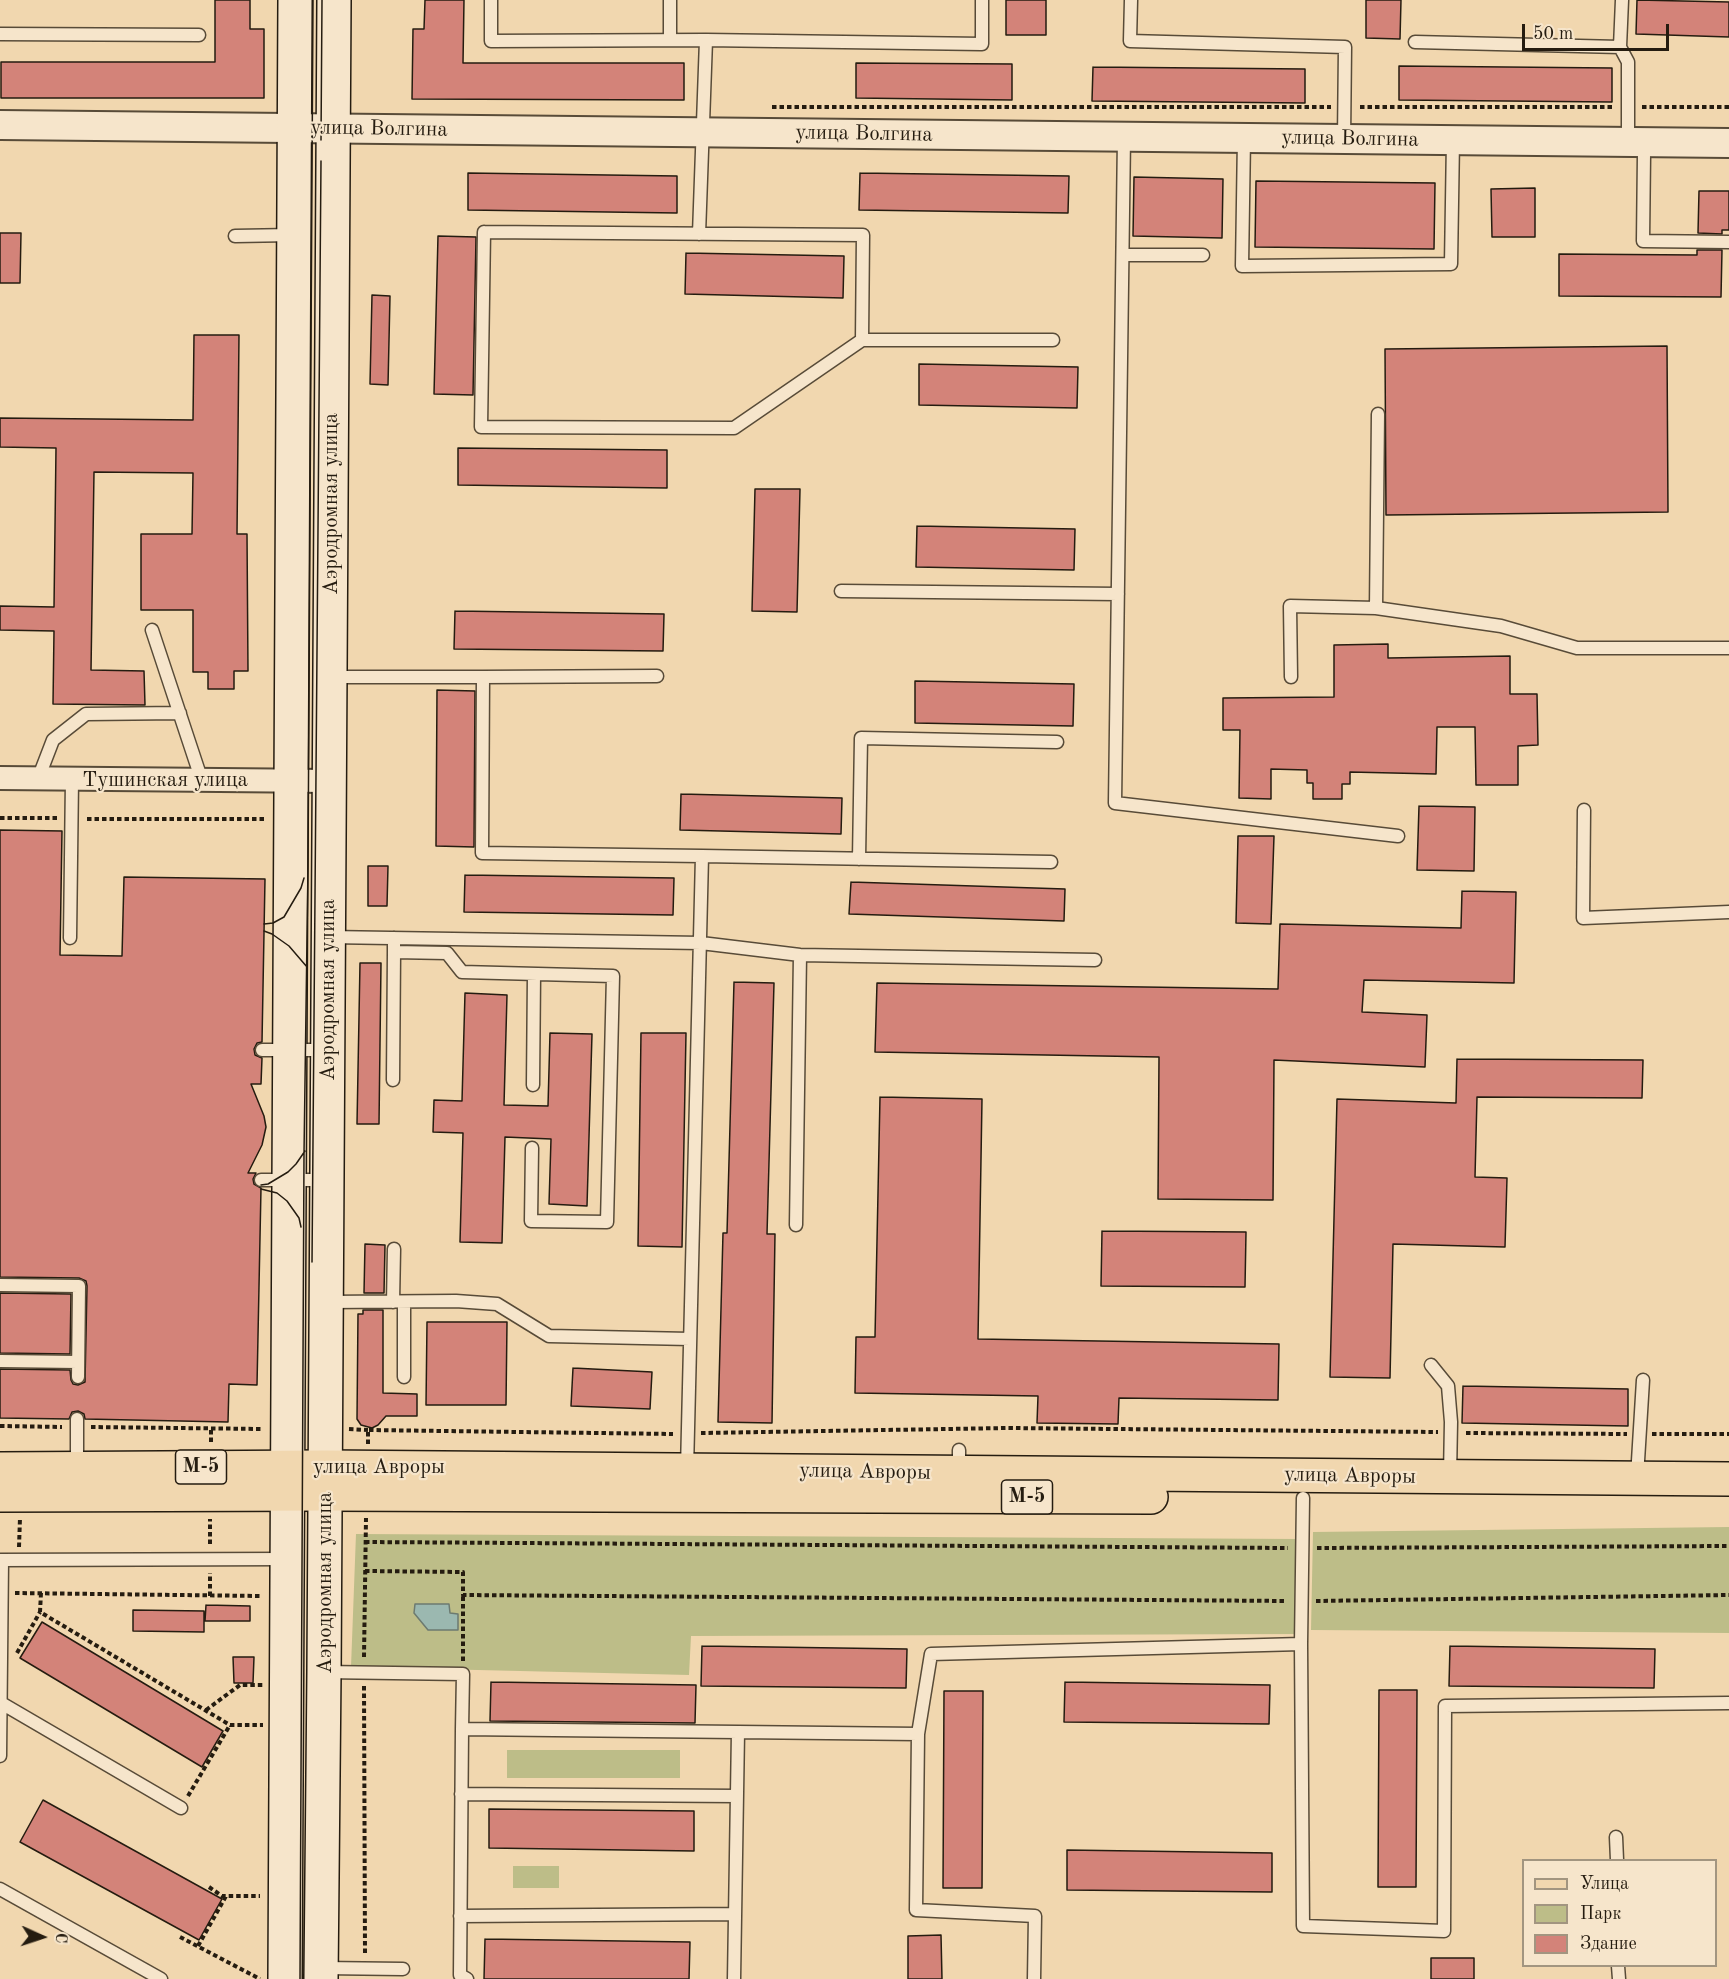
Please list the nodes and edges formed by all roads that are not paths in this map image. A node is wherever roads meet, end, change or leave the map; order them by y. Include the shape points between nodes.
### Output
1 (295, 0) edge
2 (334, 0) edge
3 (491, 0) edge
4 (670, 0) edge
5 (982, 0) edge
6 (1131, 0) edge
7 (1622, 0) edge
8 (0, 34) edge
9 (200, 35) dead end
10 (670, 40) junction
11 (706, 40) junction
12 (1415, 42) dead end
13 (1620, 46) junction
14 (0, 125) edge
15 (294, 128) junction
16 (333, 129) junction
17 (703, 133) junction
18 (1124, 137) junction
19 (1245, 138) junction
20 (1344, 139) junction
21 (1453, 140) junction
22 (1637, 142) junction
23 (1729, 143) edge
24 (699, 234) junction
25 (293, 235) junction
26 (235, 236) dead end
27 (1729, 242) edge
28 (1123, 255) junction
29 (1203, 255) dead end
30 (862, 340) junction
31 (1053, 340) dead end
32 (1378, 414) dead end
33 (841, 591) dead end
34 (1118, 594) junction
35 (1377, 608) junction
36 (152, 630) dead end
37 (1729, 648) edge
38 (657, 676) dead end
39 (330, 677) junction
40 (483, 677) junction
41 (1291, 677) dead end
42 (180, 713) junction
43 (1057, 742) dead end
44 (0, 778) edge
45 (38, 778) junction
46 (72, 779) junction
47 (290, 780) junction
48 (202, 781) junction
49 (329, 781) junction
50 (1584, 810) dead end
51 (1398, 836) dead end
52 (702, 856) junction
53 (859, 859) junction
54 (1051, 862) dead end
55 (1729, 912) edge
56 (329, 937) junction
57 (70, 938) dead end
58 (394, 938) junction
59 (701, 943) junction
60 (394, 952) junction
61 (800, 955) junction
62 (1095, 960) dead end
63 (534, 974) junction
64 (275, 1050) junction
65 (328, 1050) junction
66 (393, 1080) dead end
67 (533, 1085) dead end
68 (532, 1148) dead end
69 (274, 1180) junction
70 (327, 1180) junction
71 (796, 1225) dead end
72 (394, 1248) dead end
73 (0, 1285) edge
74 (327, 1302) junction
75 (399, 1302) junction
76 (690, 1339) junction
77 (0, 1361) edge
78 (78, 1362) junction
79 (1431, 1365) dead end
80 (78, 1377) dead end
81 (404, 1377) dead end
82 (1643, 1380) dead end
83 (77, 1423) road end
84 (0, 1469) edge
85 (687, 1470) junction
86 (1450, 1477) junction
87 (1637, 1479) junction
88 (1729, 1479) edge
89 (287, 1481) junction
90 (76, 1482) junction
91 (325, 1493) junction
92 (367, 1494) junction
93 (1303, 1498) junction
94 (1729, 1499) edge
95 (10, 1506) edge
96 (287, 1559) junction
97 (1, 1560) edge
98 (1301, 1644) junction
99 (324, 1672) junction
100 (1, 1683) edge
101 (1, 1703) edge
102 (1729, 1703) edge
103 (462, 1729) junction
104 (738, 1732) junction
105 (918, 1734) junction
106 (0, 1756) edge
107 (461, 1794) junction
108 (737, 1796) junction
109 (181, 1808) road end
110 (1616, 1837) dead end
111 (1617, 1859) edge
112 (0, 1889) edge
113 (734, 1914) junction
114 (460, 1916) junction
115 (403, 1969) dead end
116 (321, 1973) edge
117 (161, 1979) edge
118 (285, 1979) edge
119 (467, 1979) edge
120 (734, 1979) edge
121 (1034, 1979) edge

1 - 15 main road, Аэродромная улица
2 - 16 main road, Аэродромная улица
3 - 10 lane via 491,41
4 - 10 lane
5 - 11 lane via 982,44
6 - 20 lane via 1130,41 1345,47
7 - 13 lane
8 - 9 lane
10 - 11 lane
11 - 17 lane
12 - 13 lane
13 - 22 lane via 1628,62 1628,107
14 - 15 street, улица Волгина
15 - 16 street, улица Волгина
15 - 25 main road, Аэродромная улица
16 - 17 street, улица Волгина
16 - 39 main road, Аэродромная улица
17 - 18 street, улица Волгина
17 - 24 lane
18 - 19 street, улица Волгина
18 - 28 lane
19 - 20 street, улица Волгина
19 - 21 lane via 1242,266 1451,264
20 - 21 street, улица Волгина
21 - 22 street, улица Волгина
22 - 23 street, улица Волгина
22 - 27 lane via 1644,154 1643,241
24 - 30 lane via 864,235
24 - 30 lane via 484,232 481,427 734,428
25 - 26 lane
25 - 47 main road, Аэродромная улица
28 - 29 lane
28 - 34 lane
30 - 31 lane
32 - 35 lane
33 - 34 lane
34 - 51 lane via 1115,803
35 - 37 lane via 1501,627 1577,648
35 - 41 lane via 1290,606
36 - 42 lane
38 - 40 lane
39 - 40 lane
39 - 49 main road, Аэродромная улица
40 - 52 lane via 482,853
42 - 45 lane via 86,714 53,740
42 - 48 lane
43 - 53 lane via 861,738
44 - 45 street, Тушинская улица
45 - 46 street, Тушинская улица
46 - 48 street, Тушинская улица
46 - 57 lane
47 - 48 street, Тушинская улица
47 - 49 street, Тушинская улица
47 - 64 main road, Аэродромная улица
49 - 56 main road, Аэродромная улица
50 - 55 lane via 1583,918
52 - 53 lane
52 - 59 lane
53 - 54 lane
56 - 58 lane
56 - 65 main road, Аэродромная улица
58 - 59 lane
58 - 60 lane
59 - 61 lane
59 - 76 lane
60 - 63 lane via 447,953 462,972
60 - 66 lane
61 - 62 lane
61 - 71 lane
63 - 67 lane
63 - 68 lane via 613,976 607,1222 531,1221
64 - 65 lane
64 - 69 main road, Аэродромная улица
65 - 70 main road, Аэродромная улица
69 - 70 lane
69 - 89 main road, Аэродромная улица
70 - 74 main road, Аэродромная улица
72 - 75 lane
73 - 78 lane via 79,1286
74 - 75 lane
74 - 91 main road, Аэродромная улица
75 - 76 lane via 497,1304 549,1336
75 - 81 lane
76 - 85 lane
77 - 78 lane
78 - 80 lane
79 - 86 lane via 1448,1386
82 - 87 lane
83 - 90 lane
84 - 90 main road, улица Авроры / М-5
85 - 86 main road, улица Авроры / М-5 via 959,1461
85 - 92 main road, улица Авроры / М-5
86 - 87 main road, улица Авроры / М-5
87 - 88 main road, улица Авроры / М-5
89 - 90 main road, улица Авроры / М-5
89 - 91 main road, улица Авроры / М-5
89 - 96 main road, Аэродромная улица
90 - 95 main road, улица Авроры / М-5
91 - 92 main road, улица Авроры / М-5
91 - 99 main road, Аэродромная улица
92 - 93 main road, улица Авроры / М-5
93 - 94 main road, улица Авроры / М-5
93 - 98 lane
96 - 97 lane
96 - 118 main road, Аэродромная улица
97 - 100 lane
98 - 102 lane via 1303,1926 1444,1931 1445,1706
98 - 105 lane via 931,1654
99 - 103 lane via 463,1674
99 - 116 main road, Аэродромная улица
100 - 101 lane
101 - 106 lane
101 - 109 lane
103 - 104 lane
103 - 107 lane
104 - 105 lane
104 - 108 lane
105 - 121 lane via 916,1910 1035,1916
107 - 108 lane
107 - 114 lane
108 - 113 lane
110 - 111 lane
112 - 117 lane
113 - 114 lane
113 - 120 lane
114 - 119 lane via 460,1976
115 - 116 lane

